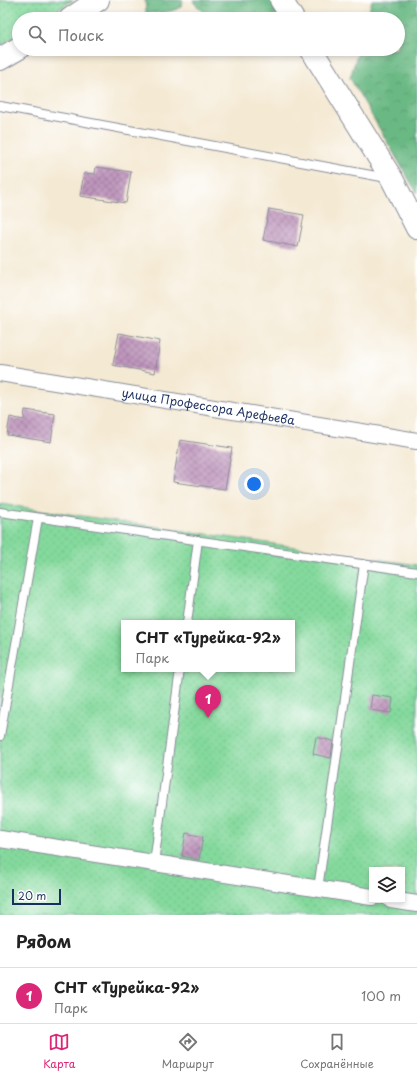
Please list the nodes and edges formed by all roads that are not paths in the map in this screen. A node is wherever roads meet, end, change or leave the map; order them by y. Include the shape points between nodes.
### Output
1 (98, 0) edge
2 (281, 0) edge
3 (80, 12) edge
4 (289, 12) edge
5 (12, 52) edge
6 (315, 56) edge
7 (0, 59) edge
8 (0, 106) edge
9 (392, 179) junction
10 (417, 228) edge
11 (0, 373) edge
12 (417, 441) edge
13 (0, 512) edge
14 (38, 518) junction
15 (198, 540) junction
16 (364, 564) junction
17 (417, 572) edge
18 (187, 620) edge
19 (180, 672) edge
20 (0, 736) edge
21 (0, 839) edge
22 (154, 863) junction
23 (318, 889) junction
24 (369, 897) edge
25 (405, 902) edge
26 (417, 904) edge

1 - 3 street
2 - 4 street
5 - 7 street
6 - 9 street
8 - 9 lane
9 - 10 street
11 - 12 street, улица Профессора Арефьева
13 - 14 lane
14 - 15 lane
14 - 20 lane
15 - 16 lane
15 - 18 lane
16 - 17 lane
16 - 23 lane
19 - 22 lane
21 - 22 street
22 - 23 street
23 - 24 street
25 - 26 street

